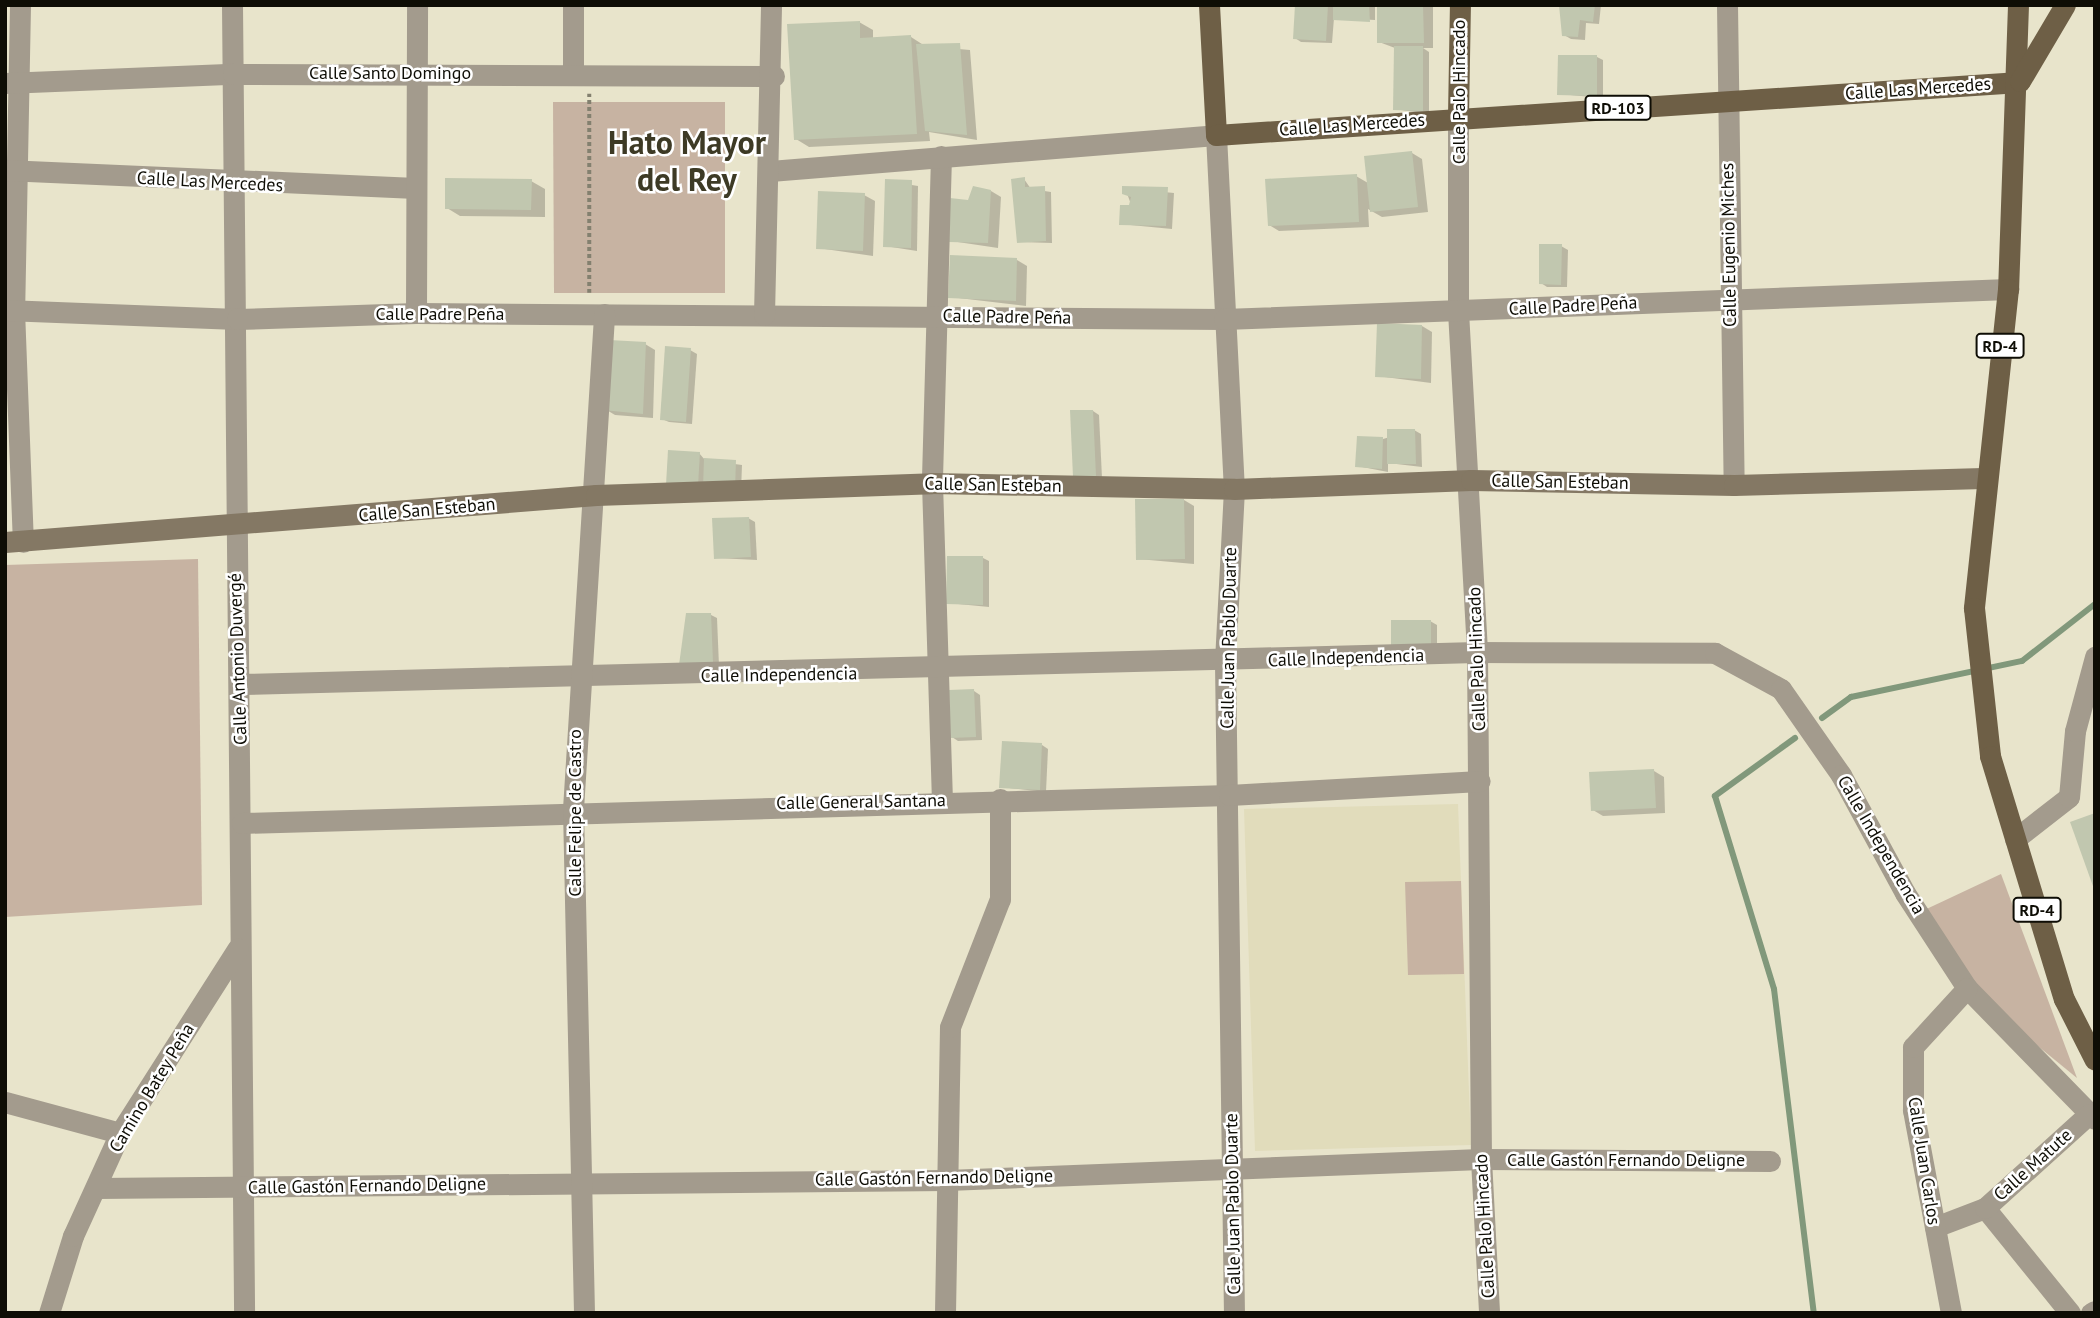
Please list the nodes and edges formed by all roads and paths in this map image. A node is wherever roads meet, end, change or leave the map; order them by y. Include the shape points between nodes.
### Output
1 (20, 5) edge
2 (232, 5) edge
3 (417, 5) edge
4 (573, 5) edge
5 (771, 5) edge
6 (1209, 5) edge
7 (1460, 5) edge
8 (1727, 5) edge
9 (2018, 5) edge
10 (2065, 5) edge
11 (415, 73) junction
12 (233, 74) junction
13 (581, 74) junction
14 (774, 76) junction
15 (2019, 82) junction
16 (12, 83) edge
17 (1726, 103) junction
18 (1458, 116) junction
19 (1216, 135) junction
20 (941, 156) junction
21 (12, 170) edge
22 (770, 171) junction
23 (233, 185) junction
24 (416, 188) junction
25 (2008, 289) junction
26 (1731, 297) junction
27 (10, 310) edge
28 (1458, 312) junction
29 (415, 313) junction
30 (596, 314) junction
31 (764, 315) junction
32 (932, 316) junction
33 (237, 319) junction
34 (1224, 319) junction
35 (1983, 478) junction
36 (1471, 480) junction
37 (932, 483) junction
38 (1734, 485) junction
39 (1234, 489) junction
40 (596, 495) junction
41 (233, 527) junction
42 (14, 542) edge
43 (1477, 652) junction
44 (2095, 657) edge
45 (1225, 663) junction
46 (935, 671) junction
47 (578, 680) junction
48 (241, 684) junction
49 (1480, 781) junction
50 (1229, 795) junction
51 (1000, 799) junction
52 (942, 800) junction
53 (573, 809) junction
54 (242, 823) junction
55 (2015, 839) junction
56 (238, 948) junction
57 (1967, 988) junction
58 (2095, 1060) edge
59 (5, 1102) edge
60 (2092, 1116) edge
61 (120, 1133) junction
62 (1481, 1160) junction
63 (1770, 1161) dead end
64 (1233, 1170) junction
65 (947, 1180) junction
66 (579, 1182) junction
67 (97, 1188) junction
68 (241, 1189) junction
69 (1985, 1208) junction
70 (1935, 1227) junction
71 (49, 1313) edge
72 (244, 1313) edge
73 (584, 1313) edge
74 (945, 1313) edge
75 (1234, 1313) edge
76 (1489, 1313) edge
77 (1951, 1313) edge
78 (2070, 1313) edge

1 - 16 street
2 - 12 street, Calle Antonio Duvergé
3 - 11 street
4 - 13 street
5 - 14 street
6 - 19 main road, Calle Juan Pablo Duarte
7 - 18 main road, Calle Palo Hincado
8 - 17 street, Calle Eugenio Miches
9 - 15 main road, RD-4
10 - 15 main road, RD-4
11 - 12 street, Calle Santo Domingo
11 - 13 street, Calle Santo Domingo
11 - 24 street
12 - 16 street, Calle Santo Domingo
12 - 23 street, Calle Antonio Duvergé
13 - 14 street, Calle Santo Domingo
13 - 30 path
14 - 22 street
15 - 17 main road, Calle Las Mercedes / RD-103
15 - 25 main road, RD-4
16 - 21 street
17 - 18 main road, Calle Las Mercedes / RD-103
17 - 26 street, Calle Eugenio Miches
18 - 19 main road, Calle Las Mercedes / RD-103
18 - 28 street, Calle Palo Hincado
19 - 20 street, Calle Las Mercedes
19 - 34 street, Calle Juan Pablo Duarte
20 - 22 street, Calle Las Mercedes
20 - 32 street
21 - 23 street, Calle Las Mercedes
21 - 27 street
22 - 31 street
23 - 24 street, Calle Las Mercedes
23 - 33 street, Calle Antonio Duvergé
24 - 29 street
25 - 26 street, Calle Padre Peña
25 - 35 main road, RD-4
26 - 28 street, Calle Padre Peña
26 - 38 street, Calle Eugenio Miches
27 - 33 street, Calle Padre Peña
27 - 42 street
28 - 34 street, Calle Padre Peña
28 - 36 street, Calle Palo Hincado
29 - 30 street, Calle Padre Peña
29 - 33 street, Calle Padre Peña
30 - 31 street, Calle Padre Peña
30 - 40 street, Calle Felipe de Castro
31 - 32 street, Calle Padre Peña
32 - 34 street, Calle Padre Peña
32 - 37 street
33 - 41 street, Calle Antonio Duvergé
34 - 39 street, Calle Juan Pablo Duarte
35 - 38 street, Calle San Esteban
35 - 55 main road, RD-4 via 1974,608 1990,756
36 - 38 street, Calle San Esteban
36 - 39 street, Calle San Esteban
36 - 43 street, Calle Palo Hincado
37 - 39 street, Calle San Esteban
37 - 40 street, Calle San Esteban
37 - 46 street
39 - 45 street, Calle Juan Pablo Duarte
40 - 41 street, Calle San Esteban
40 - 47 street, Calle Felipe de Castro
41 - 42 street, Calle San Esteban
41 - 48 street, Calle Antonio Duvergé
43 - 45 street, Calle Independencia
43 - 49 street, Calle Palo Hincado
43 - 57 street, Calle Independencia via 1715,653 1781,689 1841,775 1905,892
44 - 55 street via 2075,731 2069,797
45 - 46 street, Calle Independencia
45 - 50 street, Calle Juan Pablo Duarte
46 - 47 street, Calle Independencia
46 - 52 street
47 - 48 street, Calle Independencia
47 - 53 street, Calle Felipe de Castro
48 - 54 street, Calle Antonio Duvergé
49 - 50 street, Calle General Santana
49 - 62 street, Calle Palo Hincado
50 - 51 street, Calle General Santana
50 - 64 street, Calle Juan Pablo Duarte
51 - 52 street, Calle General Santana
51 - 65 street via 1000,899 950,1027
52 - 53 street, Calle General Santana
53 - 54 street, Calle General Santana
53 - 66 street, Calle Felipe de Castro
54 - 56 street, Calle Antonio Duvergé
55 - 58 main road, RD-4 via 2064,999
56 - 61 street, Camino Batey Peña
56 - 68 street, Calle Antonio Duvergé
57 - 60 street, Calle Independencia
57 - 70 street, Calle Juan Carlos via 1913,1047 1913,1110
59 - 61 street
60 - 69 street, Calle Matute
61 - 67 street, Camino Batey Peña
62 - 63 street, Calle Gastón Fernando Deligne
62 - 64 street, Calle Gastón Fernando Deligne
62 - 76 street, Calle Palo Hincado
64 - 65 street, Calle Gastón Fernando Deligne
64 - 75 street, Calle Juan Pablo Duarte
65 - 66 street, Calle Gastón Fernando Deligne
65 - 74 street
66 - 68 street, Calle Gastón Fernando Deligne
66 - 73 street, Calle Felipe de Castro
67 - 68 street, Calle Gastón Fernando Deligne
67 - 71 street, Camino Batey Peña
68 - 72 street, Calle Antonio Duvergé
69 - 70 street, Calle Matute
69 - 78 street
70 - 77 street, Calle Juan Carlos

